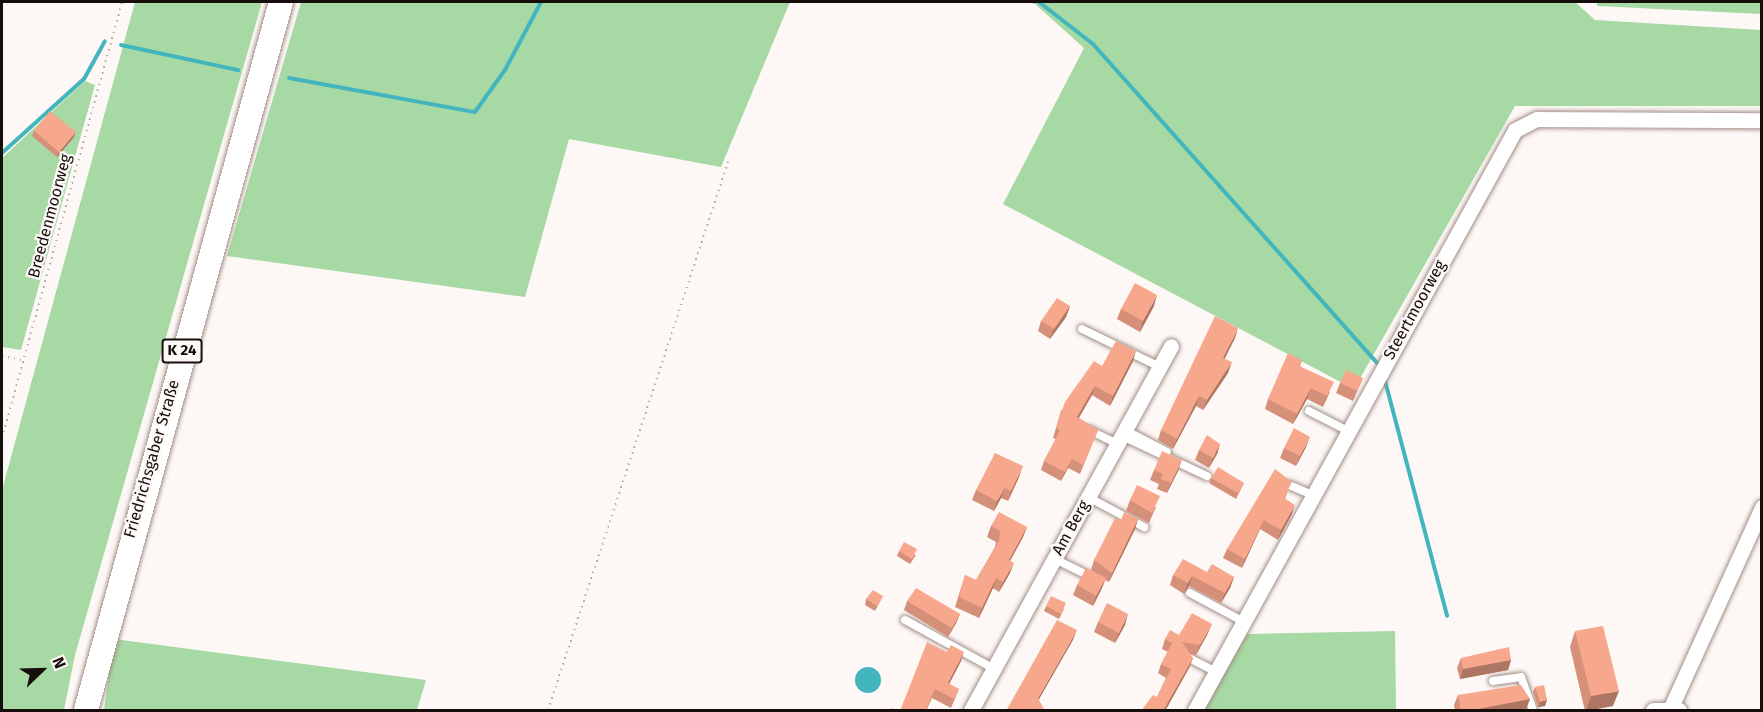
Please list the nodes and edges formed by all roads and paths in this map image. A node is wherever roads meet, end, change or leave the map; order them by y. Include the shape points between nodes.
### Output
1 (122, 2) edge
2 (281, 2) edge
3 (1761, 120) edge
4 (728, 162) dead end
5 (1082, 329) dead end
6 (1171, 346) dead end
7 (2, 356) edge
8 (23, 360) junction
9 (1160, 367) junction
10 (1309, 411) dead end
11 (1079, 425) edge
12 (1348, 431) junction
13 (1122, 437) junction
14 (2, 438) edge
15 (1167, 452) edge
16 (1207, 476) dead end
17 (1289, 485) edge
18 (1313, 495) junction
19 (1088, 498) junction
20 (1761, 507) edge
21 (1144, 527) dead end
22 (1055, 559) junction
23 (1103, 582) edge
24 (1190, 593) dead end
25 (905, 620) dead end
26 (1244, 622) junction
27 (1184, 655) edge
28 (994, 669) junction
29 (1216, 672) junction
30 (1493, 681) dead end
31 (1676, 709) edge
32 (86, 711) edge
33 (548, 711) edge
34 (972, 711) edge
35 (1195, 711) edge
36 (1533, 711) edge
37 (1653, 711) edge

1 - 8 path, Breedenmoorweg
2 - 32 main road, Friedrichsgaber Straße / K 24
3 - 12 street, Steertmoorweg via 1524,121
4 - 33 path
5 - 9 lane
6 - 9 street, Am Berg
7 - 8 path
8 - 14 path, Breedenmoorweg
9 - 13 street, Am Berg
10 - 12 lane
11 - 13 lane
12 - 18 street, Steertmoorweg
13 - 15 lane
13 - 16 lane
13 - 19 street, Am Berg
17 - 18 lane
18 - 26 street, Steertmoorweg
19 - 21 lane
19 - 22 street, Am Berg
20 - 31 street
22 - 23 lane
22 - 28 street, Am Berg
24 - 26 lane
25 - 28 lane
26 - 29 street, Steertmoorweg
27 - 29 lane
28 - 34 street, Am Berg
29 - 35 street, Steertmoorweg
30 - 36 lane via 1521,677
31 - 37 street

